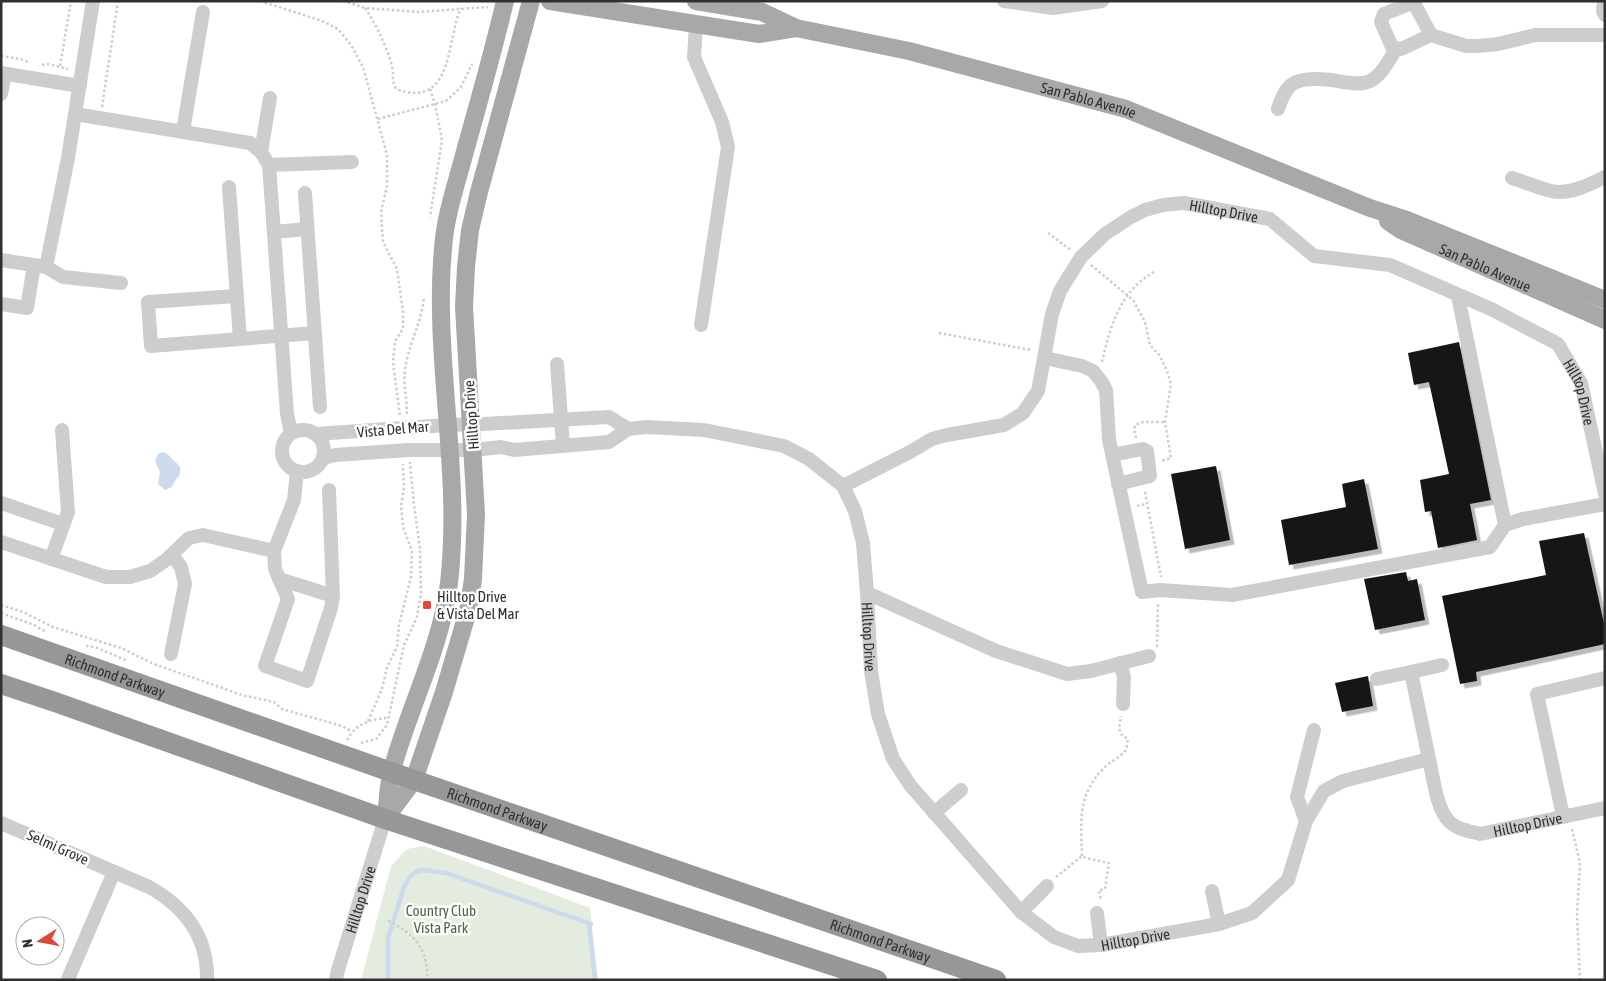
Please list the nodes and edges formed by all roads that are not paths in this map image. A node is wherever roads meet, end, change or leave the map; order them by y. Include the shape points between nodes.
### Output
1 (94, 1) edge
2 (505, 1) edge
3 (531, 1) edge
4 (550, 1) edge
5 (696, 1) edge
6 (1004, 1) edge
7 (1102, 1) edge
8 (1604, 1) edge
9 (203, 12) dead end
10 (1605, 15) edge
11 (696, 24) junction
12 (796, 28) junction
13 (1431, 35) junction
14 (1605, 35) edge
15 (1396, 49) junction
16 (3, 74) edge
17 (80, 86) junction
18 (1, 94) edge
19 (270, 98) dead end
20 (76, 109) junction
21 (1278, 109) dead end
22 (183, 131) junction
23 (261, 152) junction
24 (352, 162) dead end
25 (269, 165) junction
26 (1605, 177) edge
27 (1512, 178) dead end
28 (229, 187) dead end
29 (305, 193) dead end
30 (1370, 208) junction
31 (307, 229) junction
32 (274, 232) junction
33 (1, 260) edge
34 (40, 266) junction
35 (121, 283) dead end
36 (236, 296) junction
37 (1458, 296) junction
38 (1605, 300) edge
39 (1, 304) edge
40 (1605, 320) edge
41 (702, 325) dead end
42 (315, 333) junction
43 (282, 336) junction
44 (240, 339) junction
45 (1045, 358) junction
46 (556, 364) dead end
47 (320, 407) dead end
48 (561, 420) junction
49 (447, 424) junction
50 (471, 424) junction
51 (628, 429) junction
52 (62, 430) dead end
53 (291, 434) junction
54 (315, 434) junction
55 (563, 446) junction
56 (448, 450) junction
57 (474, 450) junction
58 (1112, 454) junction
59 (323, 458) junction
60 (297, 471) junction
61 (1118, 484) junction
62 (843, 486) junction
63 (329, 490) dead end
64 (1605, 494) edge
65 (1, 503) edge
66 (1605, 504) edge
67 (64, 524) junction
68 (1506, 525) junction
69 (1, 542) edge
70 (274, 551) junction
71 (172, 555) junction
72 (50, 559) junction
73 (280, 579) junction
74 (868, 594) junction
75 (332, 596) junction
76 (1, 635) edge
77 (171, 654) dead end
78 (1149, 656) dead end
79 (1120, 663) junction
80 (1442, 665) dead end
81 (1411, 672) junction
82 (1605, 678) edge
83 (1377, 679) dead end
84 (1, 684) edge
85 (1123, 704) road end
86 (1314, 730) dead end
87 (1429, 759) junction
88 (391, 772) junction
89 (414, 780) junction
90 (962, 790) dead end
91 (1605, 808) edge
92 (934, 812) junction
93 (1566, 816) junction
94 (385, 819) junction
95 (1, 822) edge
96 (1306, 822) junction
97 (114, 872) junction
98 (1047, 886) road end
99 (1212, 891) dead end
100 (1099, 909) road end
101 (1021, 912) junction
102 (1219, 924) junction
103 (1101, 945) junction
104 (68, 979) edge
105 (207, 980) edge
106 (336, 980) edge
107 (877, 980) edge
108 (996, 980) edge

1 - 17 street
2 - 49 main road, Hilltop Drive via 443,246 440,292
3 - 50 main road, Hilltop Drive via 470,230 464,307
4 - 11 main road, San Pablo Avenue
5 - 12 main road, San Pablo Avenue via 762,12
6 - 7 street via 1053,8
8 - 10 street
9 - 22 street
11 - 12 main road, San Pablo Avenue via 760,34
11 - 41 street via 694,57 722,122 728,147
12 - 30 main road, San Pablo Avenue via 909,51 1126,109
13 - 14 street via 1466,46 1498,44 1534,35
13 - 15 street via 1401,50
13 - 15 street via 1416,5 1409,4 1384,14 1381,22 1392,47
15 - 21 street via 1377,76 1368,82 1355,84 1327,79 1292,84
16 - 17 street
16 - 18 street
17 - 20 street
19 - 23 street
20 - 22 street via 100,118
20 - 34 street
22 - 23 street via 250,143
23 - 25 street
24 - 25 street
25 - 32 street
26 - 27 street via 1571,190 1552,192
28 - 36 street
29 - 31 street
30 - 38 main road, San Pablo Avenue
30 - 40 main road, San Pablo Avenue via 1401,230
31 - 32 street
31 - 42 street
32 - 43 street
33 - 34 street
34 - 35 street via 63,277
34 - 39 street via 27,308
36 - 44 street
36 - 44 street via 148,302 151,346
37 - 45 street, Hilltop Drive via 1390,265 1314,256 1270,219 1184,203 1163,205 1131,217 1105,234 1081,257 1060,291 1052,314
37 - 64 street, Hilltop Drive via 1558,344 1581,383
37 - 68 street
42 - 43 street
42 - 47 street
43 - 44 street
43 - 53 street
45 - 58 street via 1082,366 1093,371 1101,381 1108,402
45 - 62 street, Hilltop Drive via 1038,391 1023,413 1004,425 932,439
46 - 48 street
48 - 50 street, Vista Del Mar
48 - 51 street, Vista Del Mar via 609,417
48 - 55 street
49 - 50 street, Vista Del Mar
49 - 54 street, Vista Del Mar
49 - 56 main road, Hilltop Drive
50 - 57 main road, Hilltop Drive
51 - 55 street, Vista Del Mar via 609,442
51 - 62 street, Hilltop Drive via 704,430 784,446 809,459
52 - 67 street via 68,512
53 - 54 street via 307,430
53 - 60 street via 282,453 284,461
54 - 59 street via 321,440
55 - 57 street, Vista Del Mar
56 - 57 street, Vista Del Mar
56 - 59 street, Vista Del Mar via 406,450
56 - 88 main road, Hilltop Drive via 453,526 447,593 435,645
57 - 89 main road, Hilltop Drive via 475,549 468,612
58 - 61 street
58 - 61 street via 1145,449 1150,466 1149,478
59 - 60 street via 313,470
60 - 70 street via 294,500
61 - 68 street via 1142,592 1160,590 1232,595 1490,547
62 - 74 street, Hilltop Drive via 856,511
63 - 75 street
65 - 67 street
66 - 68 street
67 - 72 street
69 - 72 street
70 - 71 street via 203,536 189,538
70 - 73 street via 275,569
71 - 72 street via 150,571 130,577 106,577
71 - 77 street via 181,567 185,584
73 - 75 street
73 - 75 street via 288,599 265,666 307,681
74 - 79 street via 996,651 1067,674
74 - 92 street, Hilltop Drive via 871,671 878,714 893,758 910,785
76 - 88 highway, Richmond Parkway
78 - 79 street
79 - 85 street via 1124,677
80 - 81 street
81 - 83 street
81 - 87 street
82 - 93 street via 1537,694
84 - 94 highway
86 - 96 street via 1297,797
87 - 93 street, Hilltop Drive via 1440,806 1448,820 1461,829 1480,834
87 - 96 street, Hilltop Drive via 1343,781 1324,790
88 - 89 highway, Richmond Parkway
88 - 94 main road, Hilltop Drive
89 - 94 main road, Hilltop Drive
89 - 108 highway, Richmond Parkway
90 - 92 street
91 - 93 street, Hilltop Drive
92 - 101 street, Hilltop Drive
94 - 106 street, Hilltop Drive
94 - 107 highway
95 - 97 street, Selmi Grove
96 - 102 street, Hilltop Drive via 1288,880 1252,913
97 - 104 street
97 - 105 street, Selmi Grove via 149,887 179,907 202,946
98 - 101 street
99 - 102 street
100 - 103 street
101 - 103 street, Hilltop Drive via 1054,937 1078,946
102 - 103 street, Hilltop Drive

